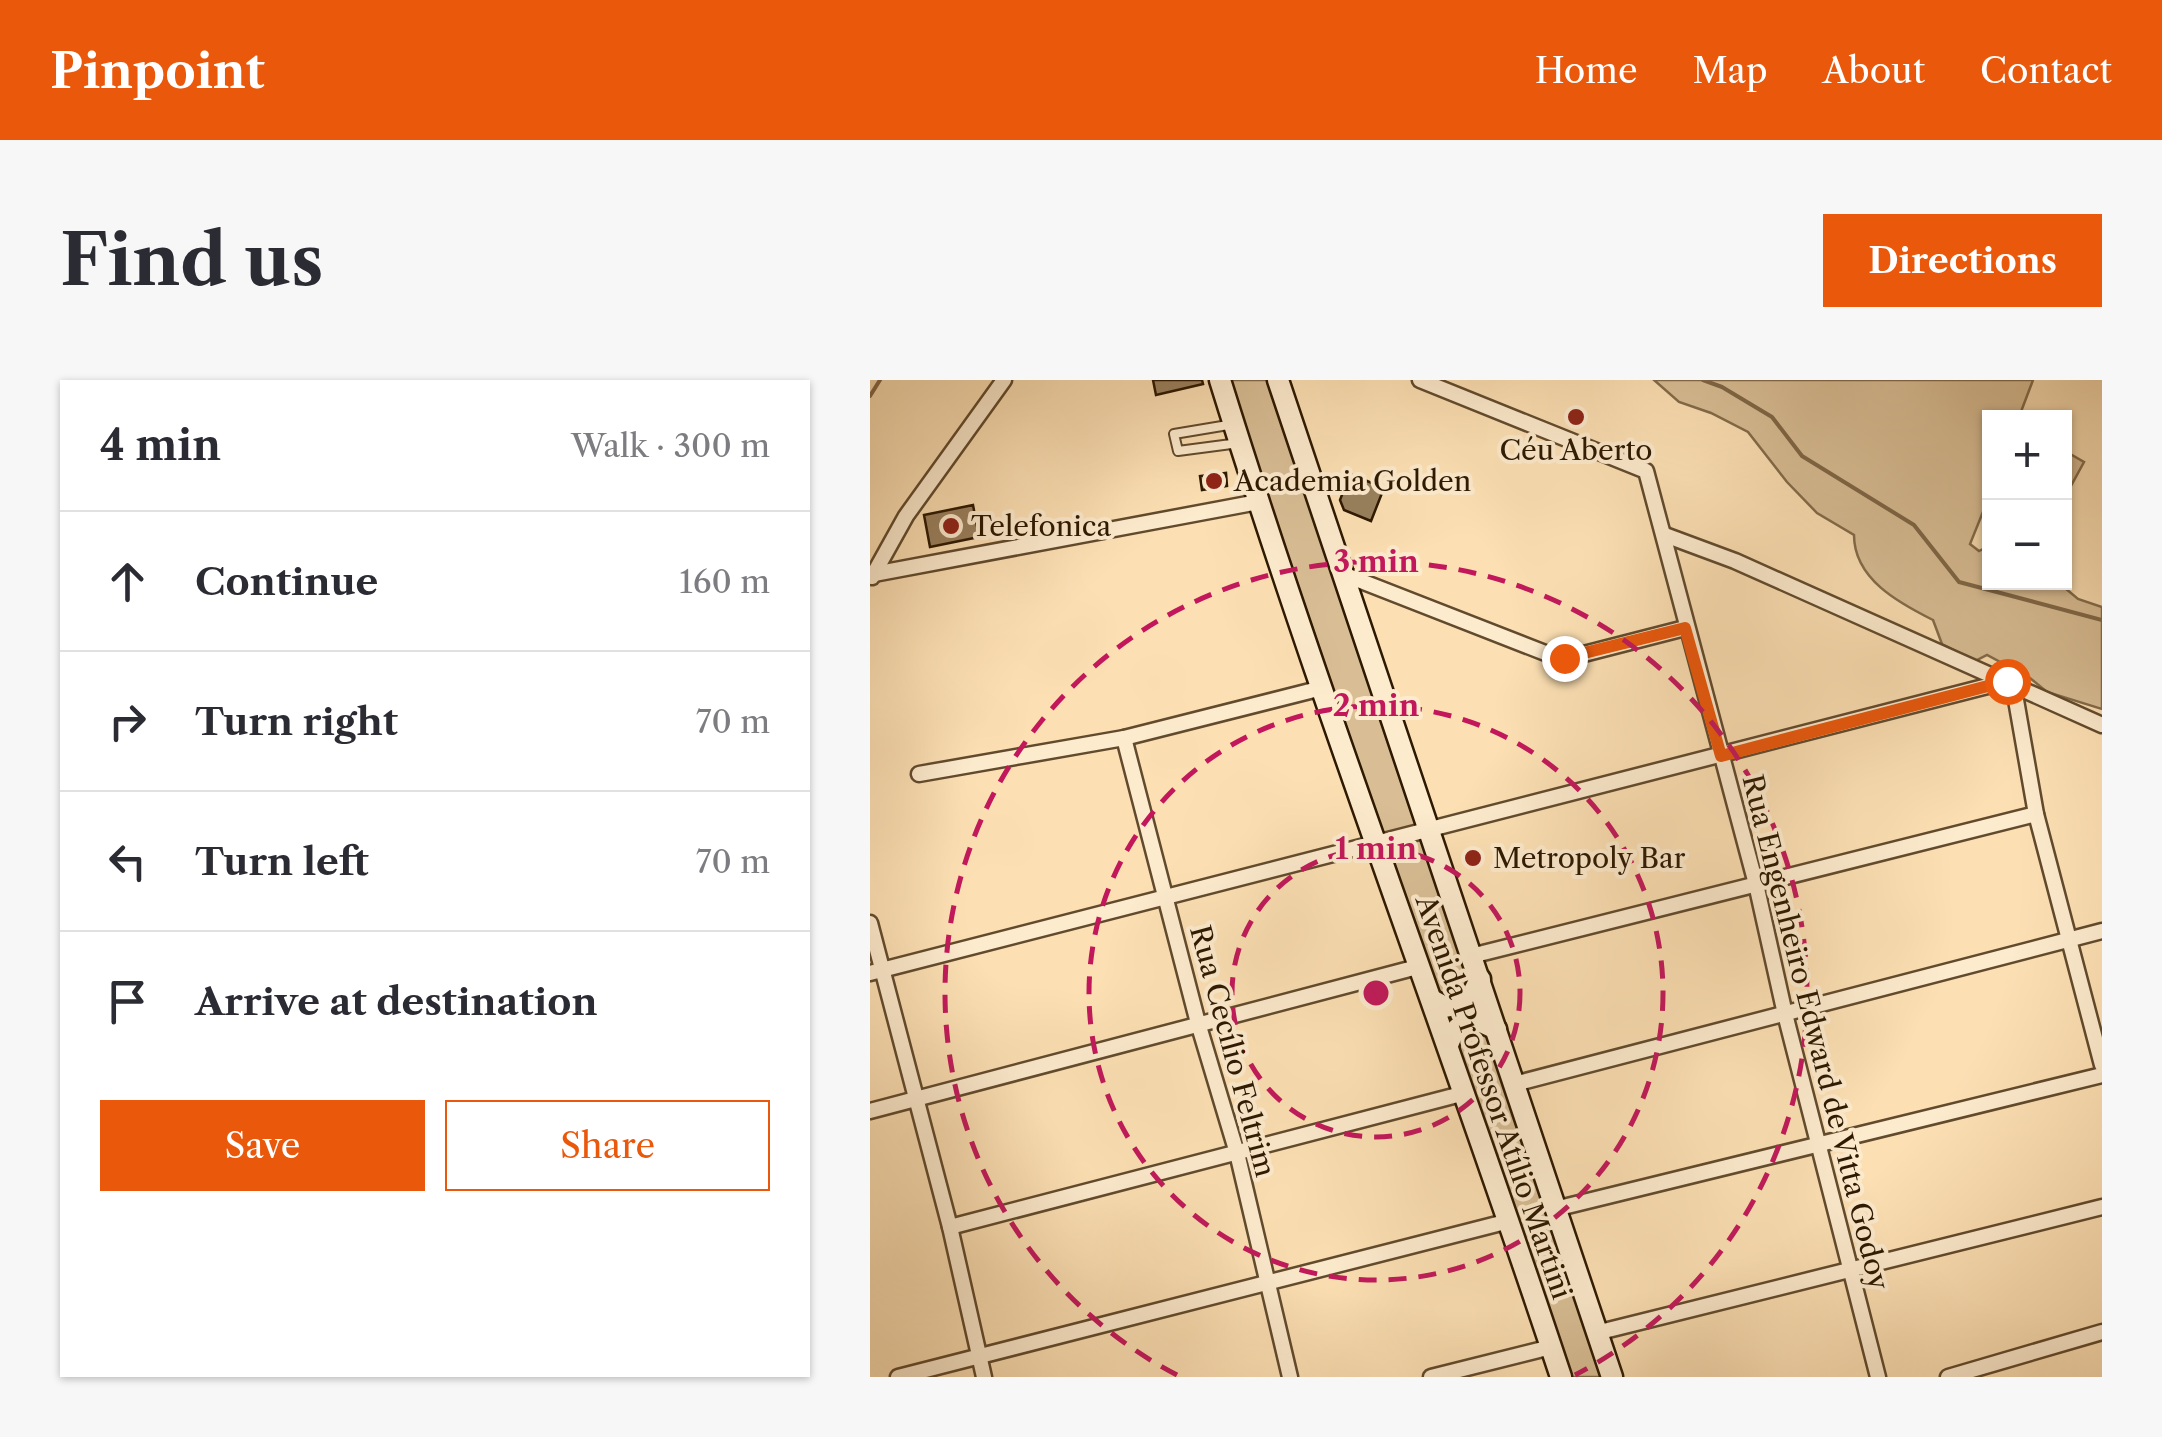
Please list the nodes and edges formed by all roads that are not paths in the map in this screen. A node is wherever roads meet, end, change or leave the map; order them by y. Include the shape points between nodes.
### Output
1 (1004, 380) edge
2 (1220, 380) edge
3 (1278, 380) edge
4 (1420, 380) edge
5 (1237, 433) junction
6 (1258, 502) junction
7 (1665, 536) junction
8 (1343, 574) junction
9 (872, 578) edge
10 (1685, 628) junction
11 (2010, 682) junction
12 (1314, 690) dead end
13 (2102, 725) edge
14 (1124, 738) junction
15 (1721, 756) junction
16 (919, 774) dead end
17 (2036, 814) junction
18 (1428, 827) junction
19 (1377, 843) junction
20 (1756, 884) junction
21 (1166, 898) junction
22 (870, 923) edge
23 (2102, 931) edge
24 (2070, 939) junction
25 (1472, 956) junction
26 (1421, 966) junction
27 (877, 972) edge
28 (1480, 979) junction
29 (1432, 1000) junction
30 (1785, 1014) junction
31 (1198, 1023) junction
32 (1496, 1029) junction
33 (1448, 1045) junction
34 (2102, 1065) edge
35 (2102, 1074) edge
36 (1514, 1084) junction
37 (1465, 1093) junction
38 (915, 1098) junction
39 (870, 1111) edge
40 (1819, 1142) junction
41 (1236, 1153) junction
42 (2102, 1207) edge
43 (1555, 1209) junction
44 (1509, 1221) junction
45 (950, 1227) junction
46 (1849, 1269) junction
47 (1267, 1282) junction
48 (2102, 1332) edge
49 (1596, 1333) junction
50 (1551, 1347) junction
51 (979, 1357) junction
52 (898, 1377) edge
53 (984, 1377) edge
54 (1290, 1377) edge
55 (1431, 1377) edge
56 (1561, 1377) edge
57 (1612, 1377) edge
58 (1878, 1377) edge
59 (1948, 1377) edge

1 - 9 street via 906,516
2 - 5 main road, Avenida Professor Atílio Martini
3 - 8 main road, Avenida Professor Atílio Martini
4 - 7 street, Rua Engenheiro Edward de Vitta Godoy via 1646,471
5 - 5 lane via 1174,434 1178,452
5 - 6 main road, Avenida Professor Atílio Martini
6 - 9 street
6 - 19 main road, Avenida Professor Atílio Martini
7 - 10 street, Rua Engenheiro Edward de Vitta Godoy
7 - 11 street
8 - 10 street via 1552,656
8 - 18 main road, Avenida Professor Atílio Martini
10 - 15 street, Rua Engenheiro Edward de Vitta Godoy
11 - 13 street
11 - 15 street
11 - 17 street
12 - 14 street
14 - 16 street
14 - 21 street, Rua Cecílio Feltrim
15 - 18 street
15 - 20 street, Rua Engenheiro Edward de Vitta Godoy
17 - 20 street
17 - 24 street
18 - 19 street
18 - 25 main road, Avenida Professor Atílio Martini
19 - 21 street
19 - 26 main road, Avenida Professor Atílio Martini
20 - 25 street
20 - 30 street, Rua Engenheiro Edward de Vitta Godoy
21 - 27 street
21 - 31 street, Rua Cecílio Feltrim
22 - 27 street
23 - 24 street
24 - 30 street
24 - 34 street
25 - 28 main road, Avenida Professor Atílio Martini
26 - 29 main road, Avenida Professor Atílio Martini
26 - 31 street
27 - 38 street
28 - 29 main road via 1468,1003 1444,1007
28 - 32 main road, Avenida Professor Atílio Martini
29 - 33 main road, Avenida Professor Atílio Martini
30 - 36 street
30 - 40 street, Rua Engenheiro Edward de Vitta Godoy
31 - 38 street
31 - 41 street, Rua Cecílio Feltrim
32 - 33 main road via 1474,1018 1452,1032
32 - 36 main road, Avenida Professor Atílio Martini
33 - 37 main road, Avenida Professor Atílio Martini
35 - 40 street
36 - 43 main road, Avenida Professor Atílio Martini
37 - 41 street
37 - 44 main road, Avenida Professor Atílio Martini
38 - 39 street
38 - 45 street
40 - 43 street
40 - 46 street, Rua Engenheiro Edward de Vitta Godoy
41 - 45 street
41 - 47 street, Rua Cecílio Feltrim
42 - 46 street
43 - 49 main road, Avenida Professor Atílio Martini
44 - 47 street
44 - 50 main road, Avenida Professor Atílio Martini
45 - 51 street
46 - 49 street
46 - 58 street, Rua Engenheiro Edward de Vitta Godoy
47 - 51 street
47 - 54 street, Rua Cecílio Feltrim
48 - 59 street
49 - 57 main road, Avenida Professor Atílio Martini
50 - 55 street
50 - 56 main road, Avenida Professor Atílio Martini
51 - 52 street
51 - 53 street

